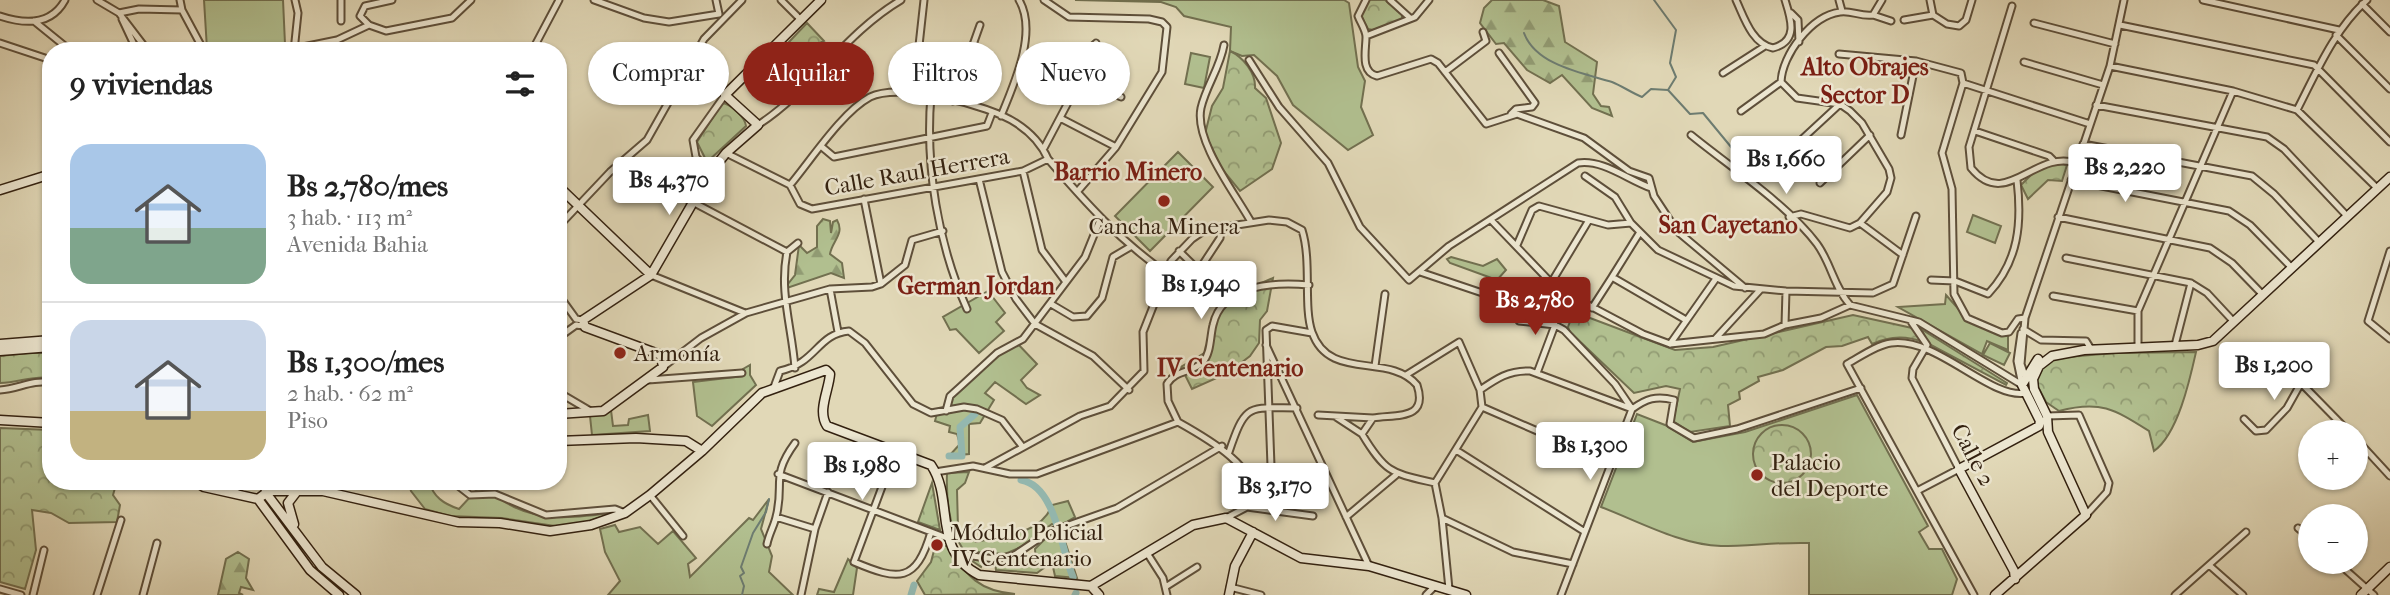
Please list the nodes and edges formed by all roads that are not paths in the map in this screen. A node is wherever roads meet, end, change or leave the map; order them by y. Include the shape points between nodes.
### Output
1 (65, 0) edge
2 (97, 0) edge
3 (180, 0) edge
4 (295, 0) edge
5 (341, 0) edge
6 (393, 0) edge
7 (471, 0) edge
8 (559, 0) edge
9 (594, 0) edge
10 (716, 0) edge
11 (742, 0) edge
12 (781, 0) edge
13 (821, 0) edge
14 (901, 0) edge
15 (924, 0) edge
16 (1019, 0) edge
17 (1044, 0) edge
18 (1366, 0) edge
19 (1390, 0) edge
20 (1429, 0) edge
21 (1737, 0) edge
22 (1785, 0) edge
23 (1839, 0) edge
24 (1882, 0) edge
25 (1930, 0) edge
26 (1972, 0) edge
27 (2124, 0) edge
28 (2203, 0) edge
29 (2365, 2) edge
30 (2012, 6) dead end
31 (182, 10) junction
32 (1788, 10) junction
33 (1842, 11) junction
34 (119, 13) junction
35 (1873, 15) junction
36 (1933, 15) junction
37 (0, 16) edge
38 (720, 17) junction
39 (1410, 18) junction
40 (801, 20) junction
41 (1904, 20) dead end
42 (34, 21) junction
43 (341, 21) dead end
44 (1891, 21) dead end
45 (2034, 23) dead end
46 (369, 25) junction
47 (980, 25) dead end
48 (2120, 25) junction
49 (1483, 32) dead end
50 (2338, 32) junction
51 (2390, 32) edge
52 (1366, 36) junction
53 (54, 42) edge
54 (133, 42) edge
55 (141, 42) edge
56 (199, 42) edge
57 (295, 42) edge
58 (328, 42) edge
59 (537, 42) edge
60 (702, 42) edge
61 (919, 42) edge
62 (974, 42) edge
63 (1799, 42) junction
64 (0, 43) edge
65 (2115, 44) junction
66 (1224, 45) dead end
67 (1765, 46) junction
68 (1499, 53) dead end
69 (1839, 54) dead end
70 (42, 57) edge
71 (1249, 60) dead end
72 (1916, 61) junction
73 (2024, 62) dead end
74 (2110, 66) junction
75 (2319, 68) junction
76 (1445, 72) junction
77 (1723, 73) dead end
78 (1782, 82) junction
79 (1963, 83) junction
80 (2103, 85) junction
81 (2390, 89) edge
82 (729, 91) edge
83 (2233, 91) junction
84 (888, 92) edge
85 (1985, 92) junction
86 (729, 99) edge
87 (1840, 104) junction
88 (667, 105) edge
89 (718, 105) edge
90 (929, 105) edge
91 (966, 105) edge
92 (1067, 105) edge
93 (2096, 105) junction
94 (2297, 110) junction
95 (1741, 111) dead end
96 (992, 113) junction
97 (1511, 114) junction
98 (1002, 116) junction
99 (1060, 118) junction
100 (2090, 124) junction
101 (758, 125) junction
102 (2217, 129) junction
103 (1975, 131) junction
104 (1691, 135) dead end
105 (1870, 135) junction
106 (1901, 135) dead end
107 (927, 141) junction
108 (1800, 141) dead end
109 (2390, 142) edge
110 (2083, 144) junction
111 (822, 147) junction
112 (1116, 147) junction
113 (1044, 148) junction
114 (726, 153) junction
115 (1048, 159) junction
116 (2053, 160) junction
117 (2076, 163) junction
118 (621, 164) junction
119 (2201, 165) junction
120 (1023, 171) junction
121 (710, 173) junction
122 (1585, 176) dead end
123 (42, 177) edge
124 (2390, 177) edge
125 (979, 179) junction
126 (2017, 180) junction
127 (2071, 180) junction
128 (1820, 183) dead end
129 (790, 185) junction
130 (934, 186) junction
131 (1651, 188) junction
132 (2378, 189) junction
133 (0, 190) edge
134 (1077, 192) junction
135 (567, 195) edge
136 (864, 200) junction
137 (694, 201) junction
138 (2184, 203) junction
139 (580, 207) junction
140 (1916, 216) dead end
141 (2347, 216) junction
142 (1789, 217) junction
143 (2058, 217) junction
144 (567, 219) edge
145 (1100, 220) junction
146 (1491, 220) junction
147 (1589, 220) junction
148 (1251, 222) junction
149 (1630, 223) junction
150 (1860, 223) junction
151 (1222, 226) junction
152 (943, 231) junction
153 (1640, 232) junction
154 (2169, 240) junction
155 (2319, 242) junction
156 (798, 243) dead end
157 (1517, 245) junction
158 (1130, 247) junction
159 (1179, 251) junction
160 (2390, 251) edge
161 (787, 252) junction
162 (1903, 255) junction
163 (2066, 258) dead end
164 (2292, 268) junction
165 (1199, 270) junction
166 (1420, 272) junction
167 (1166, 273) junction
168 (651, 275) junction
169 (2154, 275) junction
170 (1612, 277) junction
171 (1715, 280) junction
172 (1931, 280) dead end
173 (1955, 281) junction
174 (1066, 282) junction
175 (1551, 283) junction
176 (2191, 283) junction
177 (881, 284) junction
178 (1309, 285) junction
179 (1745, 288) junction
180 (830, 289) junction
181 (1760, 290) junction
182 (1786, 291) junction
183 (1838, 291) junction
184 (1385, 294) dead end
185 (1563, 295) junction
186 (2263, 295) junction
187 (1552, 296) junction
188 (2053, 296) dead end
189 (1227, 298) junction
190 (1549, 303) junction
191 (1051, 304) junction
192 (784, 305) junction
193 (1850, 305) junction
194 (567, 306) edge
195 (1568, 307) junction
196 (1592, 308) junction
197 (967, 309) dead end
198 (2138, 311) junction
199 (1552, 312) junction
200 (746, 313) junction
201 (1563, 313) junction
202 (2025, 318) junction
203 (1909, 319) junction
204 (1686, 320) junction
205 (1519, 321) dead end
206 (2234, 322) junction
207 (583, 323) junction
208 (1035, 324) junction
209 (1555, 325) junction
210 (1785, 325) junction
211 (2023, 329) junction
212 (1564, 330) junction
213 (567, 332) edge
214 (838, 332) junction
215 (1312, 333) junction
216 (1715, 340) junction
217 (2390, 340) edge
218 (42, 341) edge
219 (0, 344) edge
220 (1670, 344) junction
221 (1266, 345) junction
222 (2175, 345) junction
223 (2138, 346) junction
224 (42, 348) edge
225 (1926, 349) junction
226 (2087, 350) junction
227 (0, 351) edge
228 (2310, 360) dead end
229 (1375, 366) junction
230 (663, 367) junction
231 (796, 368) junction
232 (742, 373) dead end
233 (1537, 373) junction
234 (1406, 375) junction
235 (645, 380) junction
236 (42, 381) edge
237 (2301, 383) junction
238 (2027, 386) junction
239 (774, 387) junction
240 (1861, 388) junction
241 (0, 390) edge
242 (1129, 390) junction
243 (1480, 390) junction
244 (567, 397) edge
245 (1482, 407) junction
246 (1268, 408) junction
247 (1297, 408) junction
248 (1632, 409) junction
249 (946, 411) junction
250 (593, 413) junction
251 (567, 414) edge
252 (1318, 415) dead end
253 (2047, 416) junction
254 (1336, 417) junction
255 (1373, 418) junction
256 (2244, 419) dead end
257 (0, 420) edge
258 (2337, 420) edge
259 (42, 422) edge
260 (1178, 422) junction
261 (1362, 434) junction
262 (567, 441) edge
263 (795, 443) dead end
264 (1022, 446) junction
265 (1222, 446) junction
266 (1456, 450) junction
267 (702, 451) junction
268 (895, 452) junction
269 (1229, 452) junction
270 (2368, 452) edge
271 (1611, 463) junction
272 (985, 468) junction
273 (1959, 469) junction
274 (1324, 471) junction
275 (935, 472) junction
276 (778, 474) junction
277 (1396, 475) junction
278 (2390, 477) edge
279 (1435, 483) junction
280 (294, 490) edge
281 (308, 490) edge
282 (464, 490) edge
283 (262, 491) edge
284 (1917, 491) junction
285 (828, 492) junction
286 (1272, 493) junction
287 (650, 495) junction
288 (1266, 508) junction
289 (873, 509) junction
290 (625, 513) junction
291 (2085, 515) junction
292 (1313, 516) dead end
293 (776, 517) junction
294 (1346, 517) junction
295 (1442, 517) junction
296 (1226, 518) junction
297 (121, 520) dead end
298 (816, 528) junction
299 (931, 532) junction
300 (1253, 532) junction
301 (1585, 532) junction
302 (2246, 532) dead end
303 (298, 534) junction
304 (683, 536) dead end
305 (947, 538) junction
306 (157, 543) dead end
307 (767, 544) dead end
308 (44, 550) dead end
309 (1147, 553) junction
310 (956, 554) junction
311 (1573, 564) junction
312 (2209, 565) junction
313 (1369, 566) junction
314 (1197, 567) dead end
315 (2390, 567) edge
316 (2351, 574) edge
317 (2015, 579) junction
318 (1091, 586) junction
319 (1167, 586) junction
320 (1435, 586) junction
321 (0, 589) edge
322 (1449, 589) junction
323 (1229, 591) edge
324 (2371, 592) edge
325 (21, 595) edge
326 (33, 595) edge
327 (97, 595) edge
328 (143, 595) edge
329 (339, 595) edge
330 (356, 595) edge
331 (802, 595) edge
332 (1099, 595) edge
333 (1167, 595) edge
334 (1261, 595) edge
335 (1426, 595) edge
336 (1466, 595) edge
337 (1561, 595) edge
338 (1973, 595) edge
339 (1995, 595) edge
340 (2175, 595) edge
341 (2243, 595) edge
342 (2361, 595) edge

1 - 42 street via 52,15
2 - 34 street
3 - 31 street
4 - 57 street
5 - 43 street
6 - 46 street via 365,6 360,16
7 - 46 street via 452,18 386,32
8 - 59 street
9 - 38 street via 669,22
10 - 38 street
11 - 38 street
12 - 40 street
13 - 40 main road
14 - 101 street via 877,14
15 - 61 street
16 - 98 street via 1026,33
17 - 112 street via 1069,17 1149,19 1167,27 1161,72
18 - 52 street via 1358,16
19 - 39 street
20 - 39 street
21 - 67 street via 1751,31
22 - 32 street
23 - 33 street
24 - 35 street
25 - 36 street
26 - 36 street via 1966,20 1959,26
27 - 48 street
28 - 50 street
29 - 50 street
29 - 51 street
30 - 85 street
31 - 34 street
31 - 56 street
32 - 63 street via 1798,20
32 - 67 street via 1793,25 1790,36 1779,46
33 - 35 street
33 - 63 street via 1818,22
34 - 54 street
34 - 55 street
35 - 44 street
36 - 41 street
37 - 42 street
38 - 60 street
39 - 52 street
40 - 82 main road
42 - 53 street
45 - 65 street
46 - 58 street
47 - 62 street
48 - 65 street
48 - 75 street
49 - 76 street via 1486,41
50 - 75 street
50 - 81 street
52 - 76 street via 1366,68 1373,76 1431,59
63 - 78 street via 1785,62
64 - 70 street
65 - 74 street
66 - 148 street via 1201,108 1201,126
67 - 77 street
68 - 97 street via 1535,103
69 - 72 street
71 - 166 street via 1279,107 1328,163 1370,241 1406,279
72 - 79 street via 1960,72
72 - 106 street
73 - 80 street
74 - 80 street
74 - 83 street
75 - 94 street
75 - 109 street
76 - 97 street via 1486,124
78 - 87 street via 1797,98
78 - 95 street
79 - 85 street
79 - 173 street via 1942,153 1952,189
80 - 93 street
83 - 94 street
83 - 102 street
84 - 111 street via 853,110
85 - 100 street
85 - 103 street
86 - 101 main road
87 - 105 street
87 - 108 street
88 - 118 street via 647,140
89 - 121 street via 693,140 696,157
90 - 107 street
91 - 96 street
92 - 99 street
93 - 100 street
93 - 102 street
94 - 132 street
96 - 98 street
96 - 107 street via 987,126 978,130
97 - 131 street via 1584,138 1629,171 1649,178
98 - 113 street
99 - 112 street
99 - 113 street
100 - 110 street
101 - 114 main road
102 - 119 street
102 - 141 street via 2275,142
103 - 116 street
103 - 126 street via 1968,153 1976,174 1998,184
104 - 142 street
105 - 128 street
105 - 150 street via 1891,178 1886,192
107 - 111 street via 834,157
107 - 130 street
110 - 117 street
110 - 119 street
111 - 129 street
112 - 134 street
113 - 115 street
114 - 121 main road
114 - 129 street, Calle Raul Herrera
115 - 120 street, Calle Raul Herrera
115 - 134 street
116 - 117 street
116 - 126 street
117 - 127 street
118 - 137 street
118 - 139 street
119 - 138 street
119 - 155 street via 2252,176
120 - 125 street, Calle Raul Herrera
120 - 174 street via 1042,250
121 - 137 main road
122 - 149 street via 1615,197
123 - 133 main road
124 - 132 main road
125 - 130 street, Calle Raul Herrera
125 - 208 street via 1002,272
126 - 173 street via 2020,223 2010,262 1988,294
127 - 138 street
127 - 143 street
129 - 136 street, Calle Raul Herrera via 805,207
130 - 136 street, Calle Raul Herrera
130 - 152 street
131 - 146 street via 1605,168 1578,163
131 - 179 street via 1677,231
132 - 141 main road
134 - 145 street
135 - 139 main road
136 - 177 street
137 - 161 street
137 - 168 main road
138 - 154 street
138 - 164 street via 2238,216
139 - 144 street
139 - 168 main road
140 - 162 street
141 - 155 main road
142 - 150 street via 1801,214 1843,228
142 - 183 street via 1818,245
143 - 154 street
143 - 202 street
145 - 158 street
145 - 174 street via 1089,248
146 - 157 street
146 - 166 street via 1449,246
147 - 149 street via 1608,225
147 - 157 street via 1539,206 1532,210
147 - 175 street
148 - 151 street
148 - 178 street via 1287,222 1301,230
149 - 153 street
150 - 162 street
151 - 159 street via 1205,230
151 - 165 street via 1220,239
152 - 177 street via 912,240 905,265
152 - 197 street
153 - 170 street
153 - 171 street via 1658,250
154 - 169 street
154 - 186 street via 2220,253
155 - 164 main road
156 - 161 street
157 - 175 street
158 - 167 street
158 - 191 street via 1113,257 1102,298 1087,316 1073,317
159 - 165 street
159 - 167 street
160 - 217 street via 2368,321
161 - 192 street
162 - 183 street via 1889,287 1873,293
163 - 169 street
164 - 186 main road
165 - 189 street
166 - 190 street via 1524,307 1536,301
167 - 242 street via 1143,331 1144,371
168 - 200 street
168 - 207 main road
169 - 176 street
169 - 198 street
170 - 196 street
170 - 204 street
171 - 179 street
171 - 204 street
172 - 173 street
173 - 202 street via 1958,304 1971,321 2006,333 2018,319
174 - 191 street
175 - 185 street
175 - 187 street
176 - 206 street
176 - 222 street
177 - 180 street
178 - 189 street via 1283,283
178 - 215 street
179 - 181 street
180 - 192 street
180 - 214 street
181 - 182 street
181 - 216 street
182 - 183 street
182 - 210 street
183 - 193 street
184 - 229 street
185 - 187 street
185 - 195 street
185 - 196 street
186 - 206 main road
187 - 190 street
188 - 198 street
189 - 260 street via 1216,314 1205,360 1172,376 1167,384 1168,401
190 - 199 street
191 - 208 street
192 - 200 street
192 - 231 street via 792,326
193 - 203 street
193 - 210 street via 1815,320
194 - 207 street
195 - 196 street
195 - 201 street
196 - 220 street
198 - 223 street
199 - 201 street
199 - 209 street
200 - 230 street via 701,338
201 - 212 street
202 - 211 street
203 - 225 street via 1925,340
203 - 238 street
204 - 220 street
205 - 209 street
206 - 222 main road via 2207,344
207 - 213 street
207 - 230 main road via 651,349 661,355
208 - 242 street via 1093,356
208 - 249 street via 1023,339 998,353 950,396
209 - 212 street
209 - 233 street
210 - 216 street via 1763,334
211 - 226 street via 2049,342 2086,341
211 - 238 street via 2021,364
212 - 248 street
214 - 231 street
214 - 249 street via 857,335 913,404 931,413
215 - 221 street via 1272,326 1266,330
215 - 229 street via 1337,360
216 - 220 street
218 - 219 main road
221 - 246 street
221 - 247 street
222 - 223 main road
223 - 226 main road
224 - 227 main road
225 - 238 street via 2005,390
225 - 240 street via 1889,343 1847,364
225 - 273 street, Calle 2 via 1912,378
226 - 238 main road via 2046,359
226 - 238 main road via 2043,354 2034,363
228 - 237 street
229 - 234 street
230 - 235 main road
231 - 239 street via 780,371
232 - 235 street
233 - 243 street via 1518,370
233 - 248 street
234 - 243 street via 1459,342
234 - 255 street via 1420,393 1416,408 1405,416
235 - 250 main road via 611,406
236 - 241 street
237 - 256 street via 2287,408 2266,430 2256,431
237 - 258 street
238 - 253 main road
238 - 273 main road via 2040,424
239 - 267 main road via 747,406
239 - 268 main road via 826,370 830,374 823,408 827,426
240 - 248 street via 1737,429 1694,438 1670,424 1674,400 1647,399
240 - 284 street
242 - 264 street via 1110,406
243 - 245 street
244 - 250 street
245 - 266 street
245 - 271 street
246 - 247 street
246 - 269 street via 1247,412
246 - 286 street
247 - 274 street
248 - 271 street
249 - 264 street via 964,407 1002,420
250 - 251 main road
252 - 254 street
253 - 291 main road via 2048,432
253 - 291 street via 2079,415 2108,476 2106,492
254 - 255 street
254 - 261 street
255 - 261 street
257 - 259 main road
260 - 265 street
260 - 272 street via 1037,474
261 - 277 street
262 - 267 main road via 686,441
263 - 276 street
264 - 272 street
265 - 269 street
265 - 310 street via 1117,508 1049,532 1013,556 995,559
266 - 279 street
266 - 301 street
267 - 287 main road
268 - 275 main road via 925,462
268 - 289 street
269 - 288 street
270 - 278 street
271 - 301 street
272 - 275 street
273 - 284 street
273 - 317 main road, Calle 2
274 - 286 street
274 - 294 street
275 - 305 main road
276 - 285 street
276 - 293 street
277 - 279 street
277 - 294 street
279 - 295 street
280 - 303 main road via 288,507
281 - 290 main road via 441,520 550,531 606,522
282 - 290 street via 470,495 495,494 546,515 615,509
283 - 303 main road
283 - 329 main road via 310,570
284 - 338 street
285 - 289 street
285 - 298 street
286 - 288 street
287 - 290 main road
287 - 304 street
288 - 292 street
288 - 296 street via 1247,507
289 - 299 street
289 - 299 street via 855,562 874,570 894,576 907,573 920,563
291 - 317 main road
293 - 298 street
293 - 307 street
294 - 313 street
295 - 311 street via 1513,552
295 - 322 street
296 - 300 main road
296 - 309 main road via 1193,525
297 - 327 street
298 - 331 street
299 - 305 street
300 - 313 main road via 1301,558
300 - 323 main road via 1235,566
301 - 311 street
302 - 312 street
303 - 330 main road via 322,567
305 - 310 main road
306 - 328 street
308 - 326 street
309 - 318 main road
309 - 319 street
310 - 318 main road via 973,572 990,578
311 - 337 street
312 - 340 street
312 - 341 street
313 - 320 main road
314 - 319 street
315 - 324 main road
316 - 324 street
317 - 339 main road
318 - 332 main road
319 - 333 street
320 - 322 main road
320 - 335 street
321 - 325 street
322 - 336 main road
323 - 334 street
324 - 342 main road

